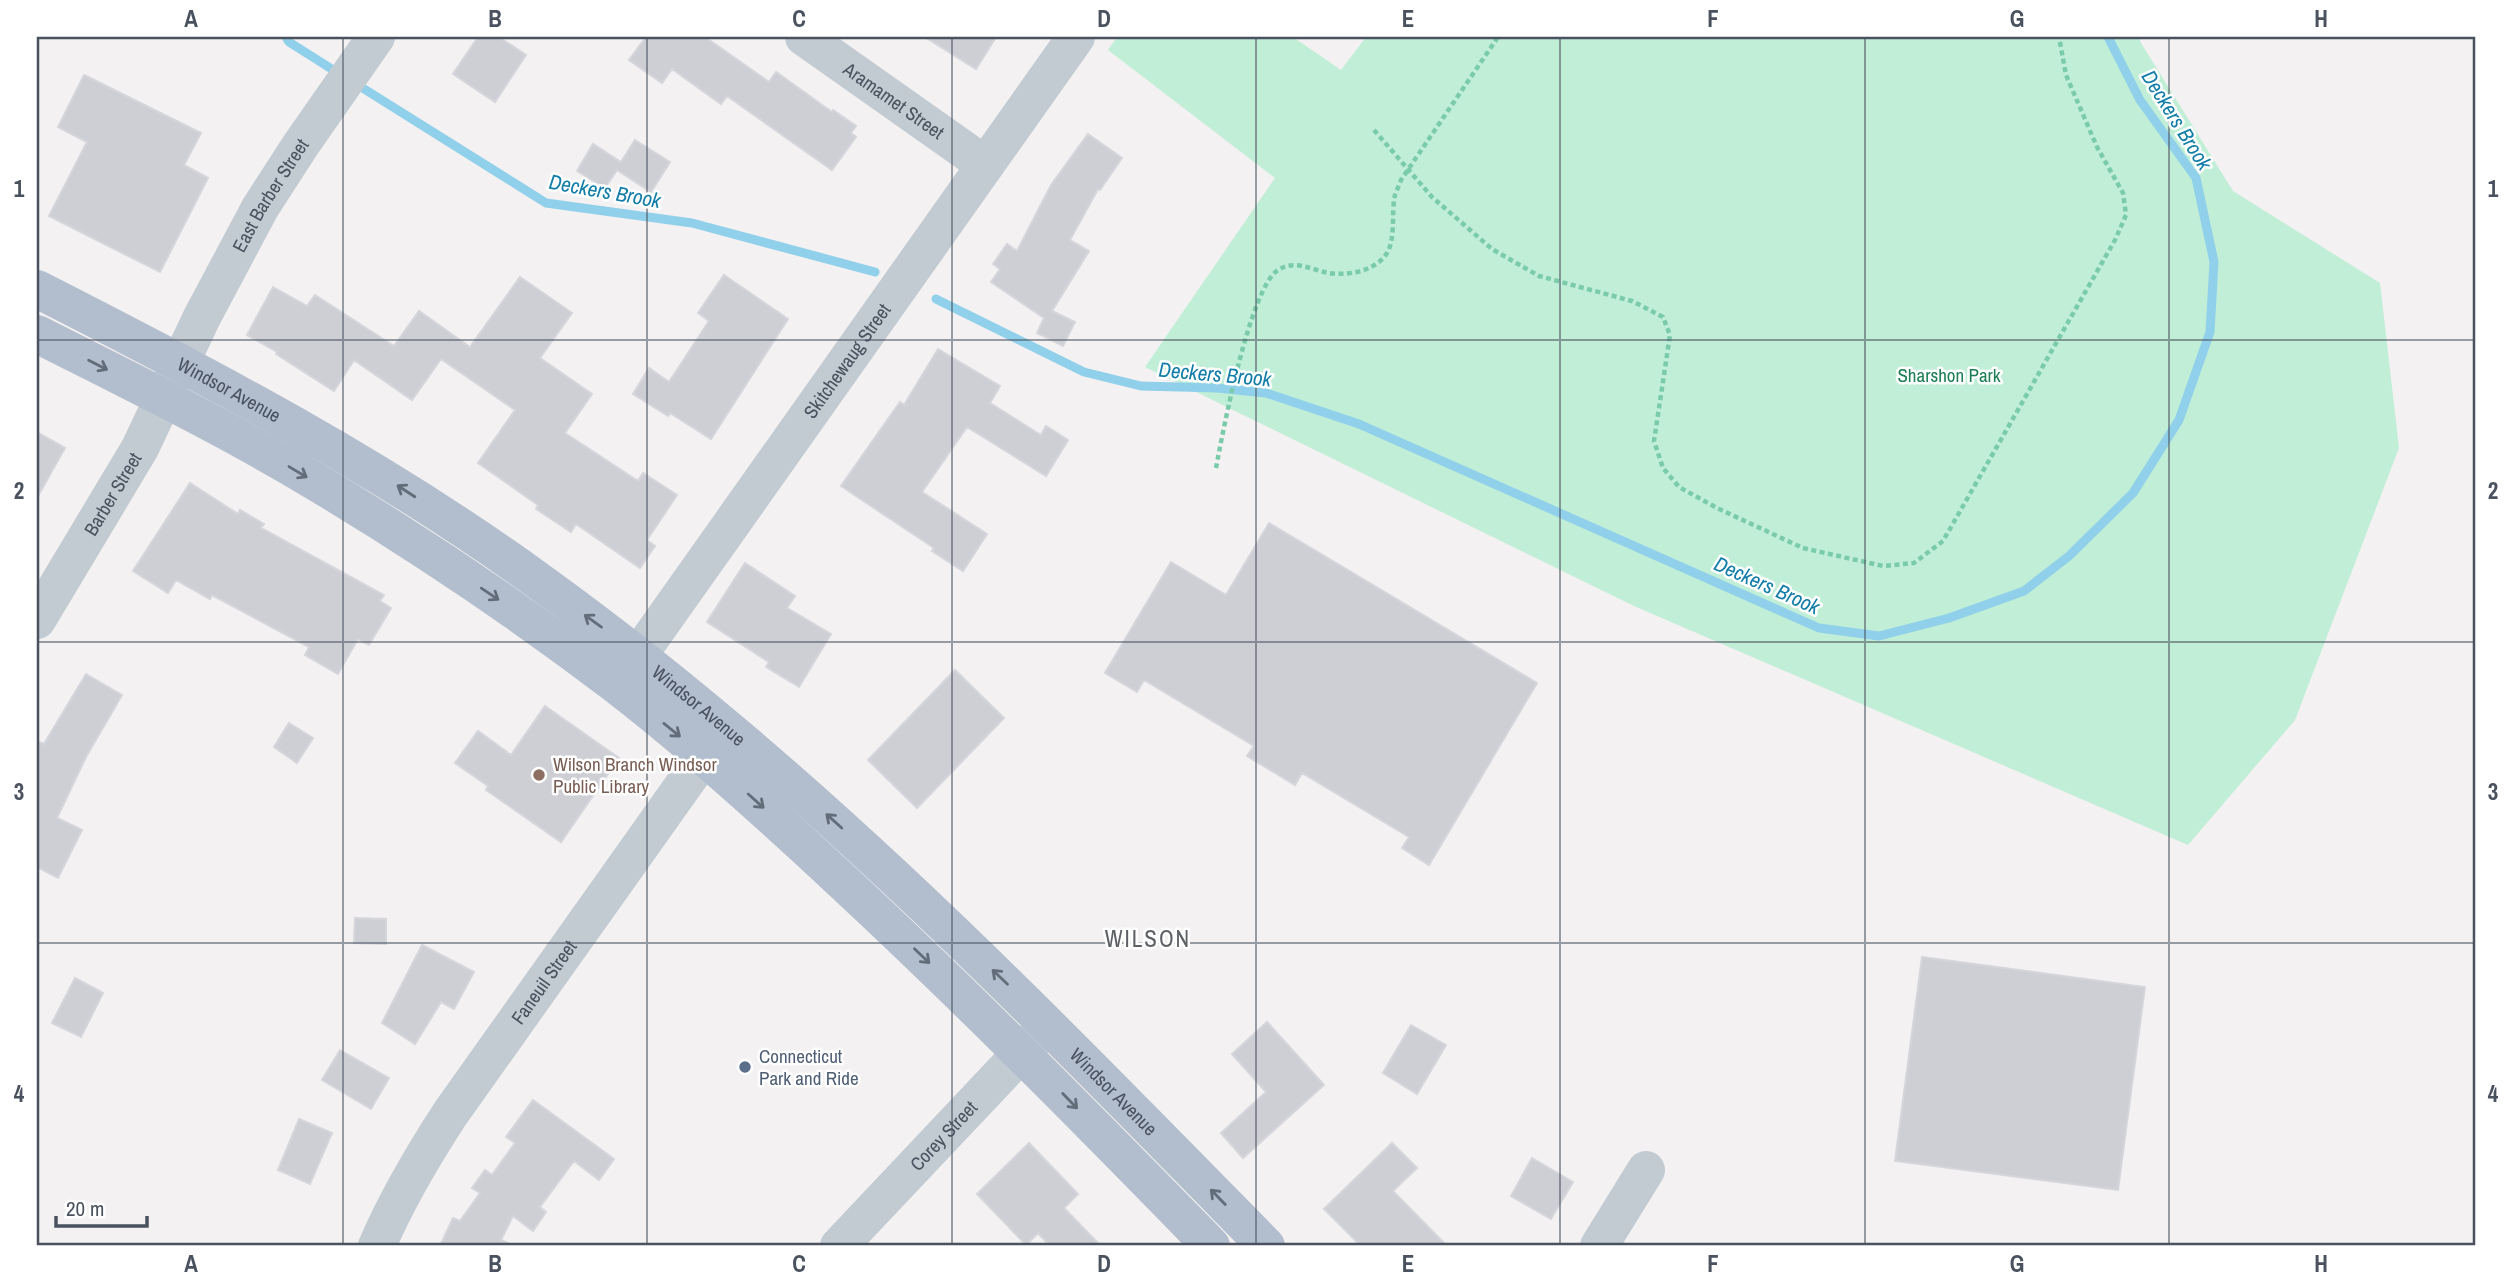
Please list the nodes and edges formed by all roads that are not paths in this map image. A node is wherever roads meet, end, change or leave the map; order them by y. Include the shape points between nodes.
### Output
1 (804, 37) edge
2 (1076, 37) edge
3 (368, 48) edge
4 (984, 163) junction
5 (37, 289) edge
6 (37, 334) edge
7 (181, 363) junction
8 (165, 399) junction
9 (37, 620) edge
10 (627, 670) junction
11 (715, 741) junction
12 (1048, 1024) junction
13 (1022, 1053) junction
14 (1646, 1170) dead end
15 (377, 1246) edge
16 (839, 1246) edge
17 (1211, 1246) edge
18 (1266, 1246) edge
19 (1600, 1246) edge

1 - 4 street, Aramamet Street
2 - 4 street, Skitchewaug Street
3 - 7 street, East Barber Street via 260,208
4 - 10 street, Skitchewaug Street
5 - 7 main road, Windsor Avenue
6 -> 8 main road, Windsor Avenue
7 - 8 street, Barber Street
10 -> 7 main road, Windsor Avenue via 538,580 388,480
8 - 9 street, Barber Street
8 -> 10 main road, Windsor Avenue via 357,506 534,625
10 - 11 main road, Windsor Avenue
12 -> 11 main road, Windsor Avenue via 854,839
11 -> 13 main road, Windsor Avenue via 886,921
11 - 15 street, Faneuil Street via 450,1114 417,1165
12 - 13 street, Corey Street
18 -> 12 main road, Windsor Avenue
13 - 16 street, Corey Street
13 -> 17 main road, Windsor Avenue
14 - 19 street

